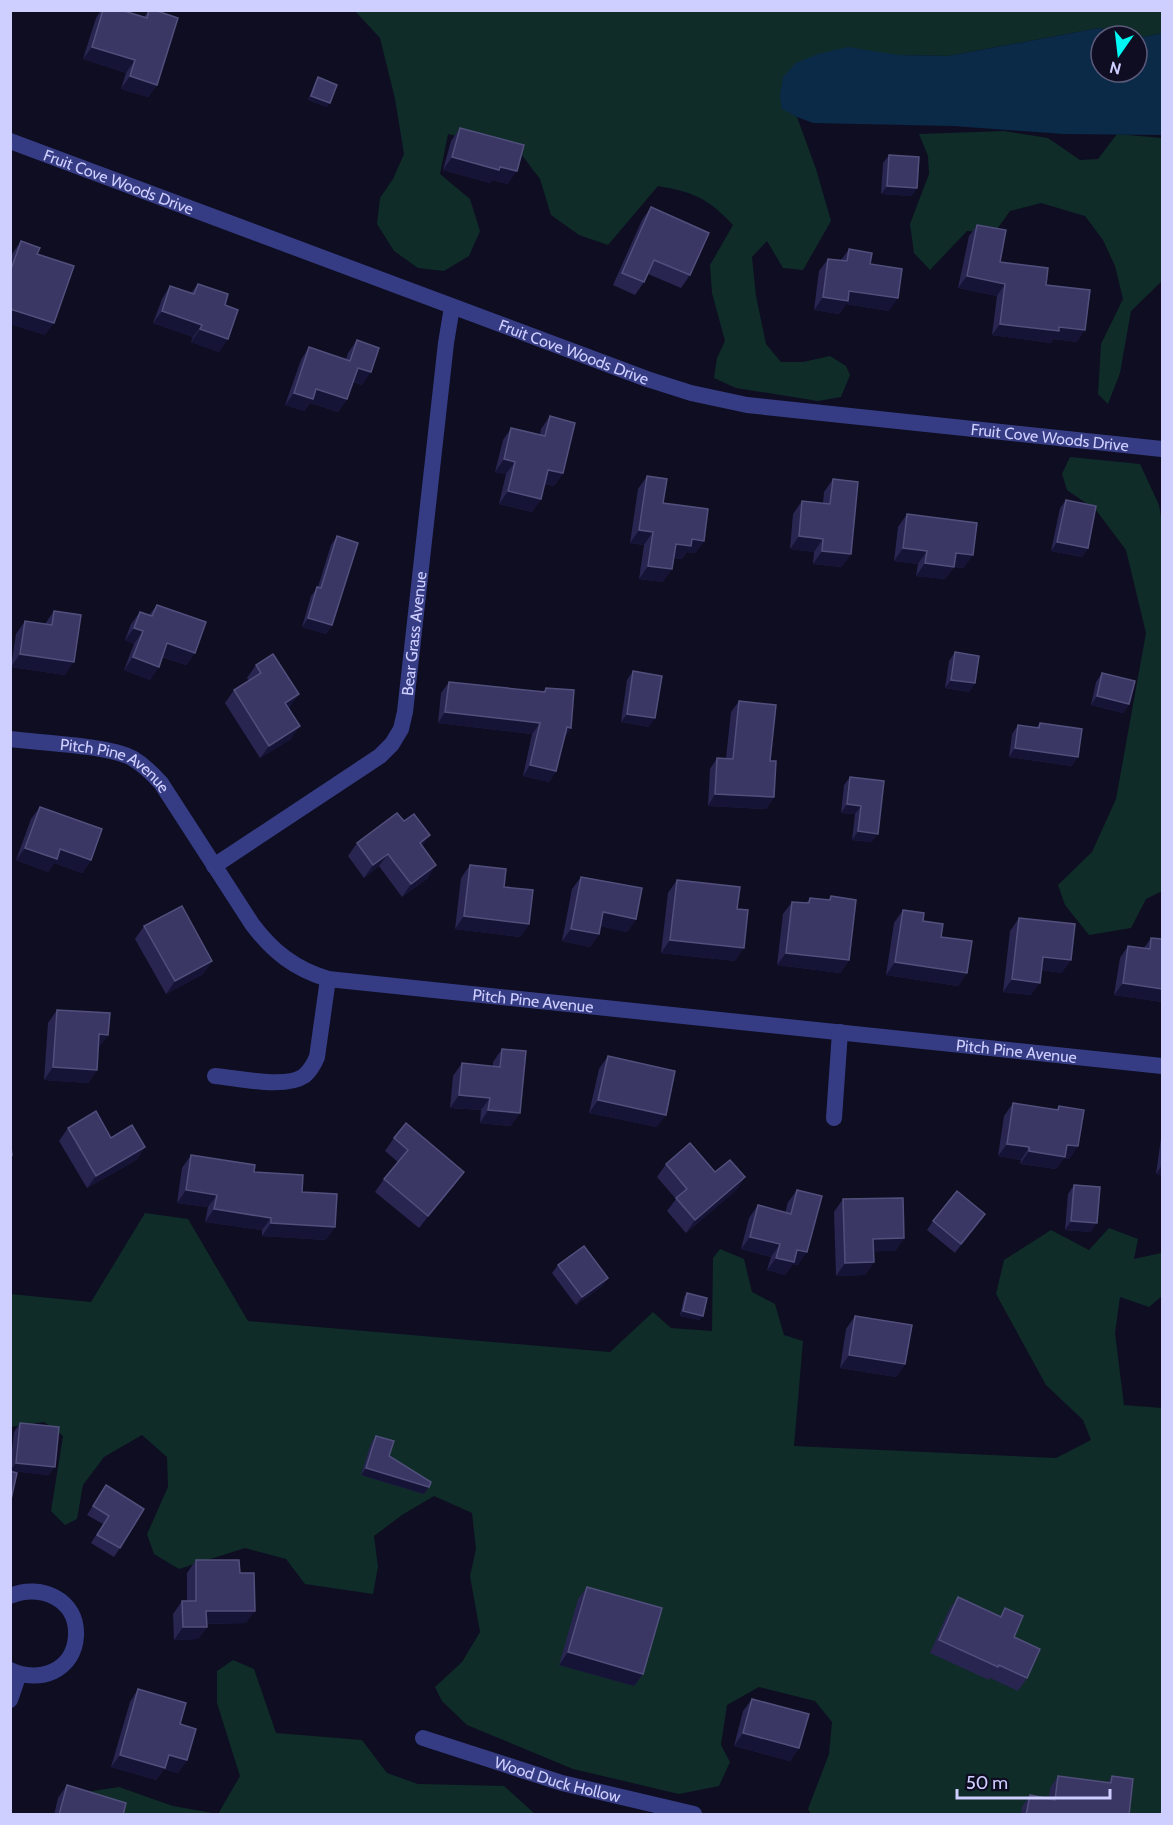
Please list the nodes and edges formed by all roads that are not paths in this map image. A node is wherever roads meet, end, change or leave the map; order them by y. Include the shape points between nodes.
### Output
1 (10, 141) edge
2 (452, 307) junction
3 (1162, 449) edge
4 (10, 739) edge
5 (214, 866) junction
6 (328, 979) junction
7 (840, 1032) junction
8 (1162, 1066) edge
9 (215, 1076) dead end
10 (834, 1118) dead end
11 (10, 1596) edge
12 (15, 1672) edge
13 (10, 1700) edge
14 (423, 1738) dead end
15 (694, 1815) edge

1 - 2 street, Fruit Cove Woods Drive
2 - 3 street, Fruit Cove Woods Drive via 647,379 747,405
2 - 5 street, Bear Grass Avenue via 412,665 401,729 380,756
4 - 5 street, Pitch Pine Avenue via 112,751 130,757 161,783
5 - 6 street, Pitch Pine Avenue via 268,945 288,962
6 - 7 street, Pitch Pine Avenue
6 - 9 street via 317,1057 304,1075 282,1082
7 - 8 street, Pitch Pine Avenue
7 - 10 street
11 - 12 street via 34,1590 63,1602 71,1612 76,1637 67,1660 55,1671 32,1677
12 - 13 street
14 - 15 street, Wood Duck Hollow via 562,1783

